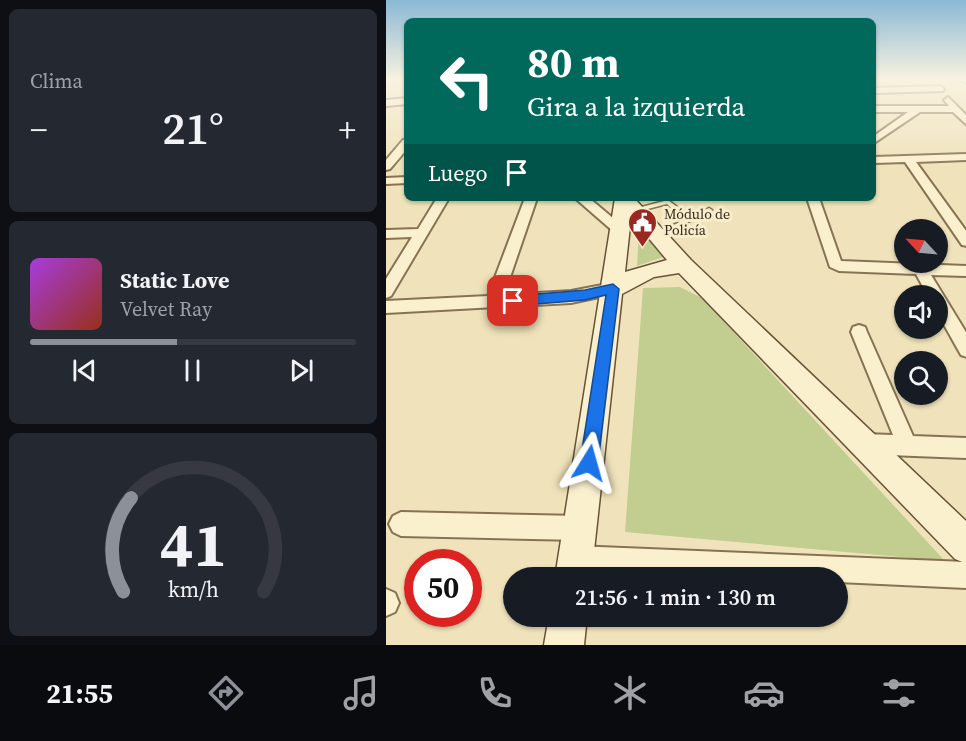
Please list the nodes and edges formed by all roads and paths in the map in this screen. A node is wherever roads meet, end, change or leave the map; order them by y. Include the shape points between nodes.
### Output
1 (918, 109) edge
2 (955, 109) edge
3 (966, 122) edge
4 (876, 139) edge
5 (404, 148) edge
6 (966, 157) edge
7 (909, 159) junction
8 (876, 160) edge
9 (386, 166) edge
10 (386, 180) edge
11 (404, 180) edge
12 (441, 201) edge
13 (530, 201) edge
14 (593, 201) edge
15 (814, 201) edge
16 (626, 209) edge
17 (709, 210) dead end
18 (689, 220) junction
19 (421, 233) junction
20 (386, 234) edge
21 (658, 235) junction
22 (966, 242) edge
23 (684, 265) junction
24 (894, 268) edge
25 (948, 270) edge
26 (966, 271) edge
27 (613, 289) junction
28 (386, 292) edge
29 (494, 302) junction
30 (386, 307) edge
31 (948, 318) edge
32 (859, 332) dead end
33 (966, 350) edge
34 (862, 444) junction
35 (907, 445) junction
36 (966, 448) edge
37 (401, 524) dead end
38 (580, 528) junction
39 (966, 547) edge
40 (574, 567) edge
41 (848, 573) edge
42 (966, 575) edge
43 (566, 627) edge
44 (564, 645) edge

1 - 4 street
2 - 3 street
5 - 9 street
6 - 7 street
7 - 8 street
7 - 22 street
10 - 11 street
12 - 19 street
13 - 29 street
14 - 16 street
15 - 24 street via 835,264 844,268
16 - 18 lane via 668,202
16 - 21 main road
16 - 27 main road
17 - 18 lane
18 - 21 lane
19 - 20 street
19 - 28 street
21 - 23 main road
23 - 27 main road via 650,269
23 - 34 main road
25 - 26 street
27 - 29 street
27 - 38 main road
29 - 30 street
31 - 33 street
32 - 35 street
34 - 35 street
34 - 39 main road
35 - 36 street
37 - 38 street
38 - 40 main road
41 - 42 street
43 - 44 main road

